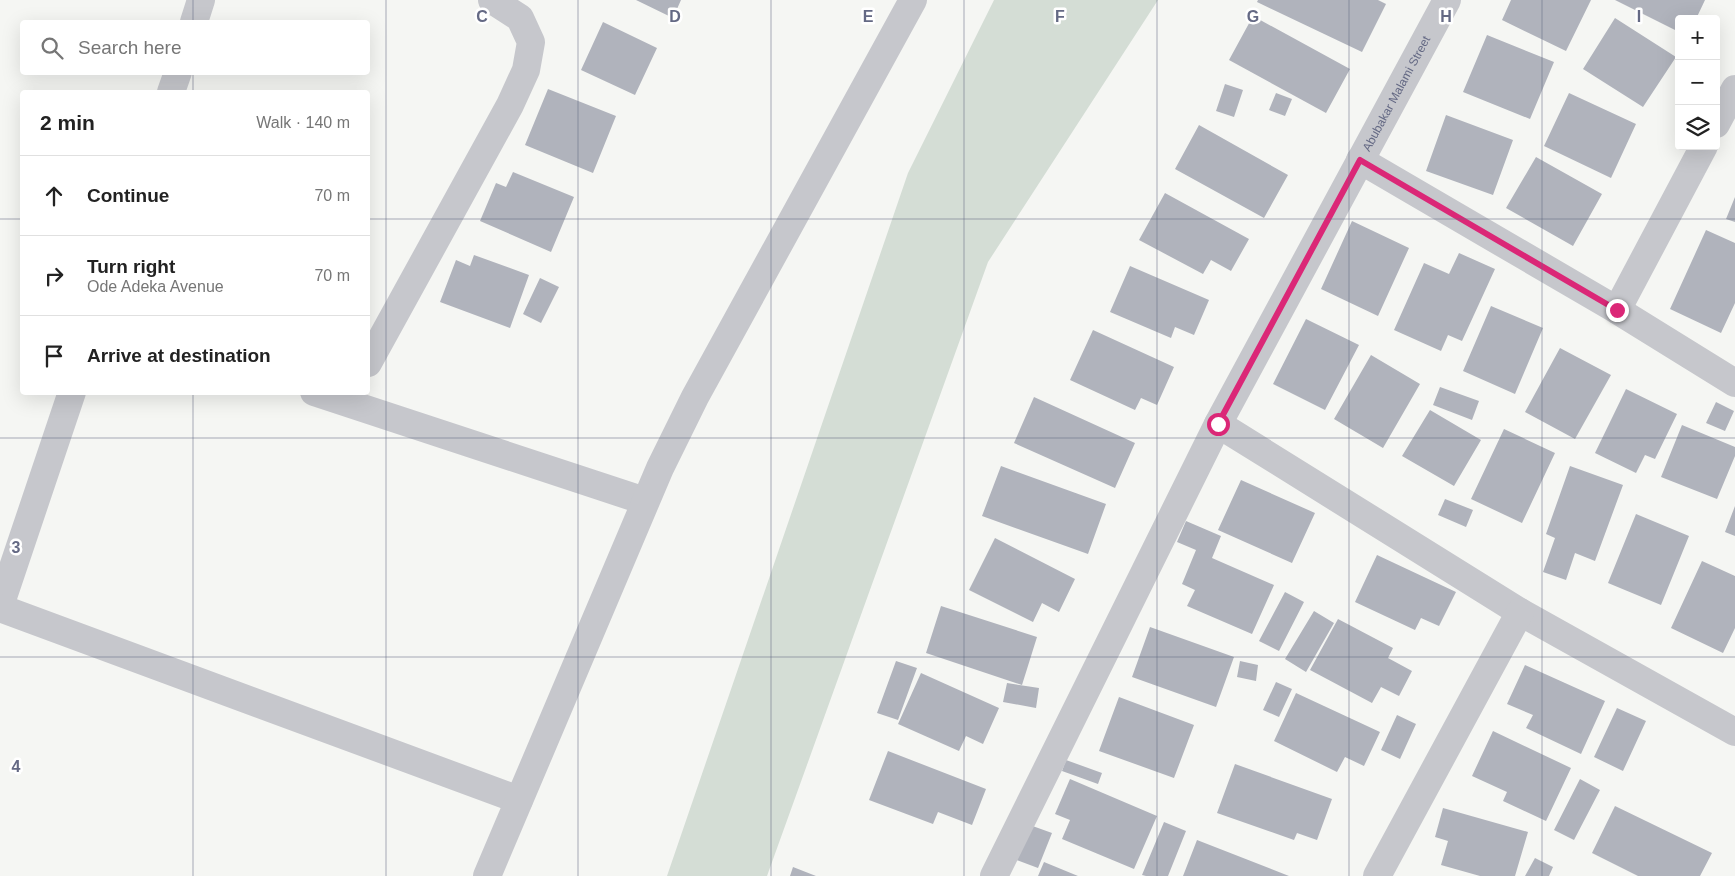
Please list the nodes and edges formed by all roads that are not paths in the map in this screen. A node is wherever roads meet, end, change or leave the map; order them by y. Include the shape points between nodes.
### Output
1 (201, 0) edge
2 (492, 0) edge
3 (913, 0) edge
4 (1447, 0) edge
5 (195, 20) edge
6 (177, 75) edge
7 (1735, 89) edge
8 (172, 90) edge
9 (1720, 117) edge
10 (1702, 150) edge
11 (1360, 160) junction
12 (1617, 310) junction
13 (370, 359) edge
14 (1735, 383) edge
15 (71, 395) edge
16 (323, 395) edge
17 (1218, 424) junction
18 (645, 501) junction
19 (0, 607) edge
20 (1520, 612) junction
21 (1735, 732) edge
22 (519, 800) junction
23 (487, 876) edge
24 (994, 876) edge
25 (1377, 876) edge

1 - 5 street
2 - 13 street via 520,18 531,42 526,70 510,105
3 - 18 street via 695,397
4 - 11 street, Abubakar Malami Street
6 - 8 street
7 - 9 street
10 - 12 street
11 - 12 street
11 - 17 street, Abubakar Malami Street
12 - 14 street
15 - 19 street
16 - 18 street
17 - 20 street
17 - 24 street, Abubakar Malami Street
18 - 22 street
19 - 22 street
20 - 21 street
20 - 25 street
22 - 23 street

